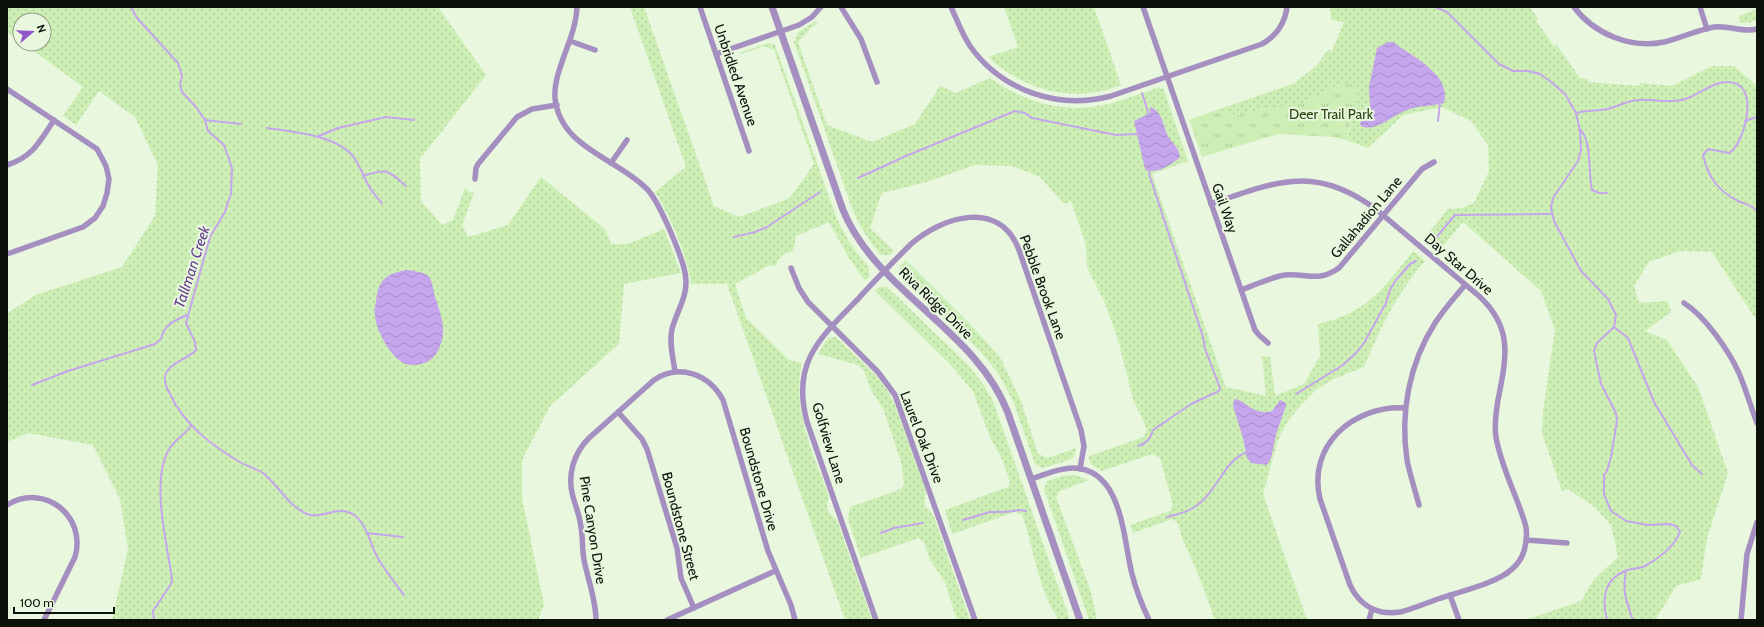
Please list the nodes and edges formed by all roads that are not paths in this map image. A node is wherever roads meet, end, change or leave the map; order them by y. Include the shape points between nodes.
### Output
1 (577, 7) edge
2 (700, 7) edge
3 (772, 7) edge
4 (821, 7) edge
5 (841, 7) edge
6 (951, 7) edge
7 (1143, 7) edge
8 (1287, 7) edge
9 (1574, 7) edge
10 (1700, 7) edge
11 (1707, 29) junction
12 (1757, 29) edge
13 (781, 31) junction
14 (570, 41) junction
15 (595, 50) dead end
16 (716, 54) junction
17 (1167, 77) junction
18 (877, 82) dead end
19 (7, 89) edge
20 (556, 105) junction
21 (54, 120) junction
22 (627, 140) dead end
23 (750, 151) dead end
24 (1434, 162) dead end
25 (611, 163) junction
26 (7, 165) edge
27 (475, 180) dead end
28 (1211, 204) junction
29 (1384, 216) junction
30 (7, 254) edge
31 (791, 268) dead end
32 (884, 271) junction
33 (1465, 285) junction
34 (1241, 290) junction
35 (1684, 304) dead end
36 (831, 326) junction
37 (1268, 343) dead end
38 (675, 371) junction
39 (1405, 408) junction
40 (618, 412) junction
41 (1757, 423) edge
42 (1080, 469) junction
43 (1031, 479) junction
44 (1419, 504) dead end
45 (7, 505) edge
46 (1757, 522) edge
47 (1526, 540) junction
48 (1567, 544) dead end
49 (775, 571) junction
50 (1450, 595) junction
51 (694, 608) junction
52 (1372, 609) junction
53 (44, 620) edge
54 (596, 620) edge
55 (668, 620) edge
56 (795, 620) edge
57 (876, 620) edge
58 (975, 620) edge
59 (1080, 620) edge
60 (1149, 620) edge
61 (1369, 620) edge
62 (1459, 620) edge
63 (1741, 620) edge

1 - 14 street
2 - 16 street, Unbridled Avenue
3 - 13 street, Riva Ridge Drive
4 - 13 street via 808,20
5 - 18 street via 861,39
6 - 17 street via 966,39 984,63 1012,84 1037,95 1065,101 1093,100
7 - 17 street, Gail Way
8 - 17 street via 1280,28 1264,43
9 - 11 street via 1598,29 1631,42 1662,42
10 - 11 street
11 - 12 street
13 - 16 street
13 - 32 street, Riva Ridge Drive via 845,216 862,246
14 - 15 street
14 - 20 street via 556,80
16 - 23 street, Unbridled Avenue
17 - 28 street, Gail Way
19 - 21 street
20 - 25 street via 574,138
20 - 27 street via 532,109 517,117 478,164
21 - 26 street via 30,153 18,162
21 - 30 street via 100,153 108,172 106,200 95,218 83,227
22 - 25 street
24 - 29 street, Gallahadion Lane via 1422,169
25 - 38 street via 651,193 684,268 684,297 671,334
28 - 29 street, Day Star Drive via 1270,184 1308,181 1346,191
28 - 34 street, Gail Way
29 - 33 street, Day Star Drive
29 - 34 street, Gallahadion Lane via 1345,262 1333,272 1318,277 1281,276
31 - 36 street, Laurel Oak Drive via 803,296
32 - 36 street, Golfview Lane
32 - 42 street, Pebble Brook Lane via 924,233 957,220 971,216 984,217 997,222 1009,232 1017,245 1081,430 1084,446
32 - 43 street, Riva Ridge Drive via 973,356 989,376 1003,401
33 - 39 street via 1440,316 1424,343 1413,369
33 - 47 street, Day Star Drive via 1489,306 1504,336 1506,357 1496,414 1496,435 1524,519
34 - 37 street, Gail Way via 1255,330
35 - 41 street via 1696,311 1736,367
36 - 57 street, Golfview Lane via 809,358 803,381 804,406 809,428
36 - 58 street, Laurel Oak Drive via 882,377 899,404
38 - 40 street, Pine Canyon Drive via 654,380
38 - 49 street, Boundstone Drive via 691,373 705,379 714,386 721,397
39 - 44 street via 1407,460
39 - 52 street via 1380,409 1348,424 1330,441 1319,467 1319,494 1350,585 1360,600
40 - 51 street, Boundstone Street via 642,439 647,449 677,548 680,578
40 - 54 street, Pine Canyon Drive via 583,445 572,471 572,493 581,525 584,558
42 - 43 street via 1063,469
42 - 60 street via 1099,478 1112,494 1125,533 1133,579
43 - 59 street, Riva Ridge Drive
45 - 53 street via 27,498 48,500 66,512 76,530 78,547 75,557
46 - 63 street via 1747,554
47 - 48 street
47 - 50 street, Day Star Drive via 1520,560 1509,572
49 - 51 street
49 - 56 street, Boundstone Drive
50 - 52 street, Day Star Drive via 1400,612
50 - 62 street
51 - 55 street
52 - 61 street

